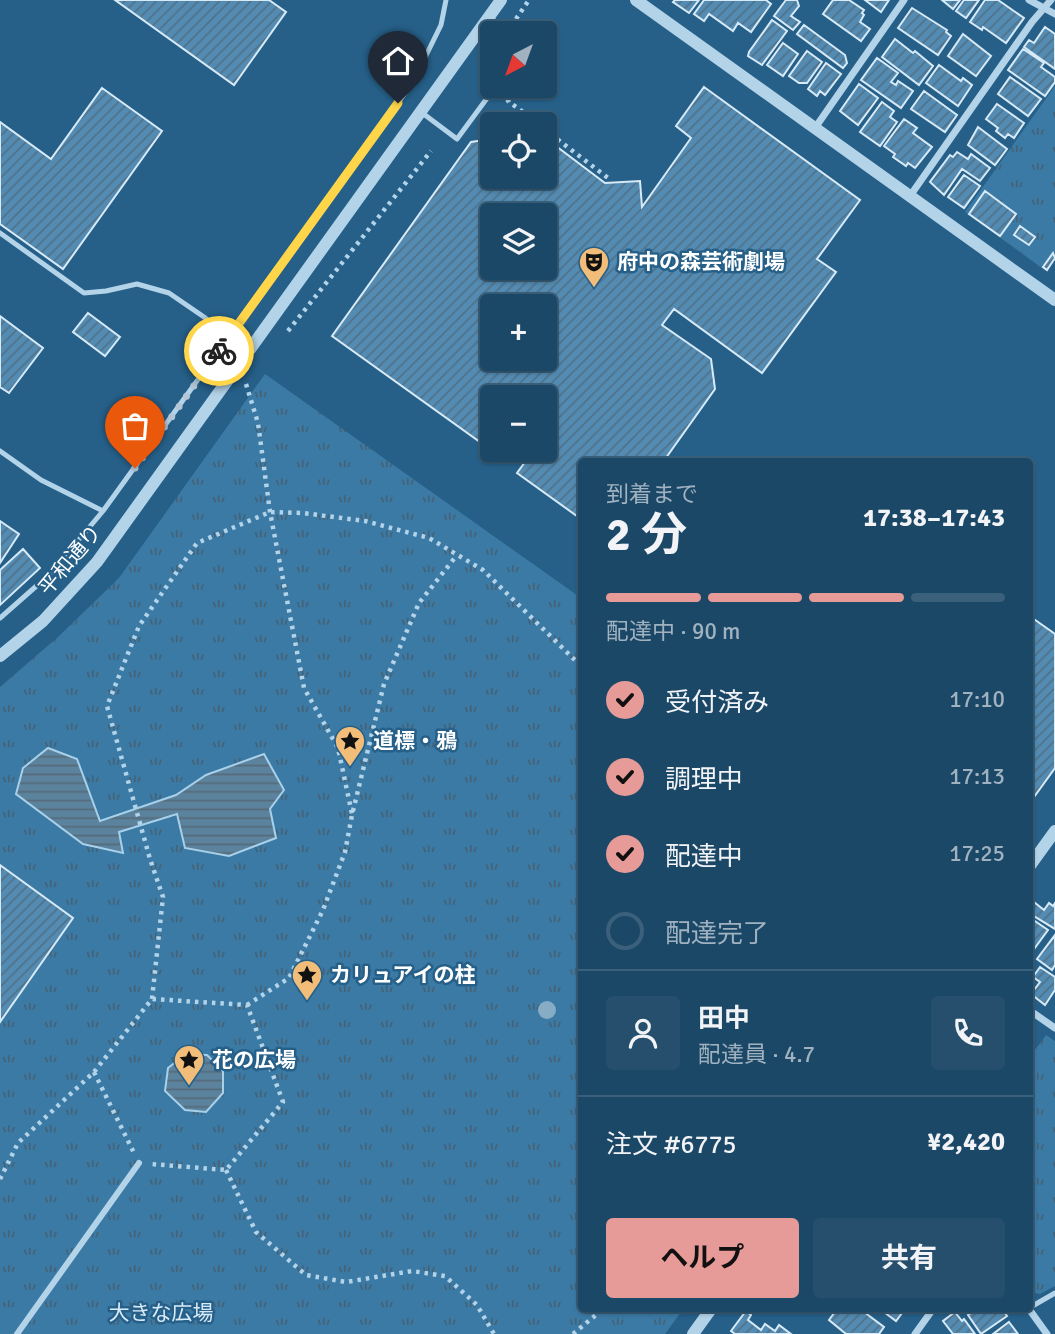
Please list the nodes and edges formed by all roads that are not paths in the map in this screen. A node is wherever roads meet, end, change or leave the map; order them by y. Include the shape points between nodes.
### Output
1 (446, 0) edge
2 (501, 0) edge
3 (636, 0) edge
4 (904, 0) edge
5 (1029, 0) edge
6 (1051, 0) edge
7 (1044, 8) junction
8 (1055, 14) edge
9 (489, 17) junction
10 (495, 21) edge
11 (487, 98) edge
12 (421, 112) junction
13 (815, 128) junction
14 (911, 197) junction
15 (0, 233) edge
16 (1055, 300) edge
17 (228, 337) junction
18 (0, 451) edge
19 (103, 511) junction
20 (0, 618) edge
21 (0, 656) edge
22 (1055, 831) edge
23 (1033, 861) edge
24 (1033, 1013) edge
25 (1055, 1028) edge
26 (139, 1163) road end
27 (1055, 1293) edge
28 (1033, 1307) edge
29 (709, 1312) edge
30 (931, 1312) edge
31 (1031, 1312) edge
32 (17, 1334) edge
33 (693, 1334) edge
34 (915, 1334) edge
35 (1047, 1334) edge

1 - 17 lane via 441,25 413,82
2 - 9 street, 平和通り
3 - 13 street
4 - 13 street
5 - 7 street
6 - 7 street
7 - 8 street
7 - 14 street
9 - 10 lane
9 - 12 street, 平和通り
11 - 12 lane via 457,139
12 - 21 street, 平和通り via 97,562 43,621
13 - 14 street
14 - 16 street
15 - 17 lane via 84,293 137,284 169,293
17 - 19 lane
18 - 19 lane via 41,480
19 - 20 lane via 50,574
22 - 23 street
24 - 25 street
26 - 32 street
27 - 28 lane
29 - 33 street
30 - 34 street
31 - 35 street

